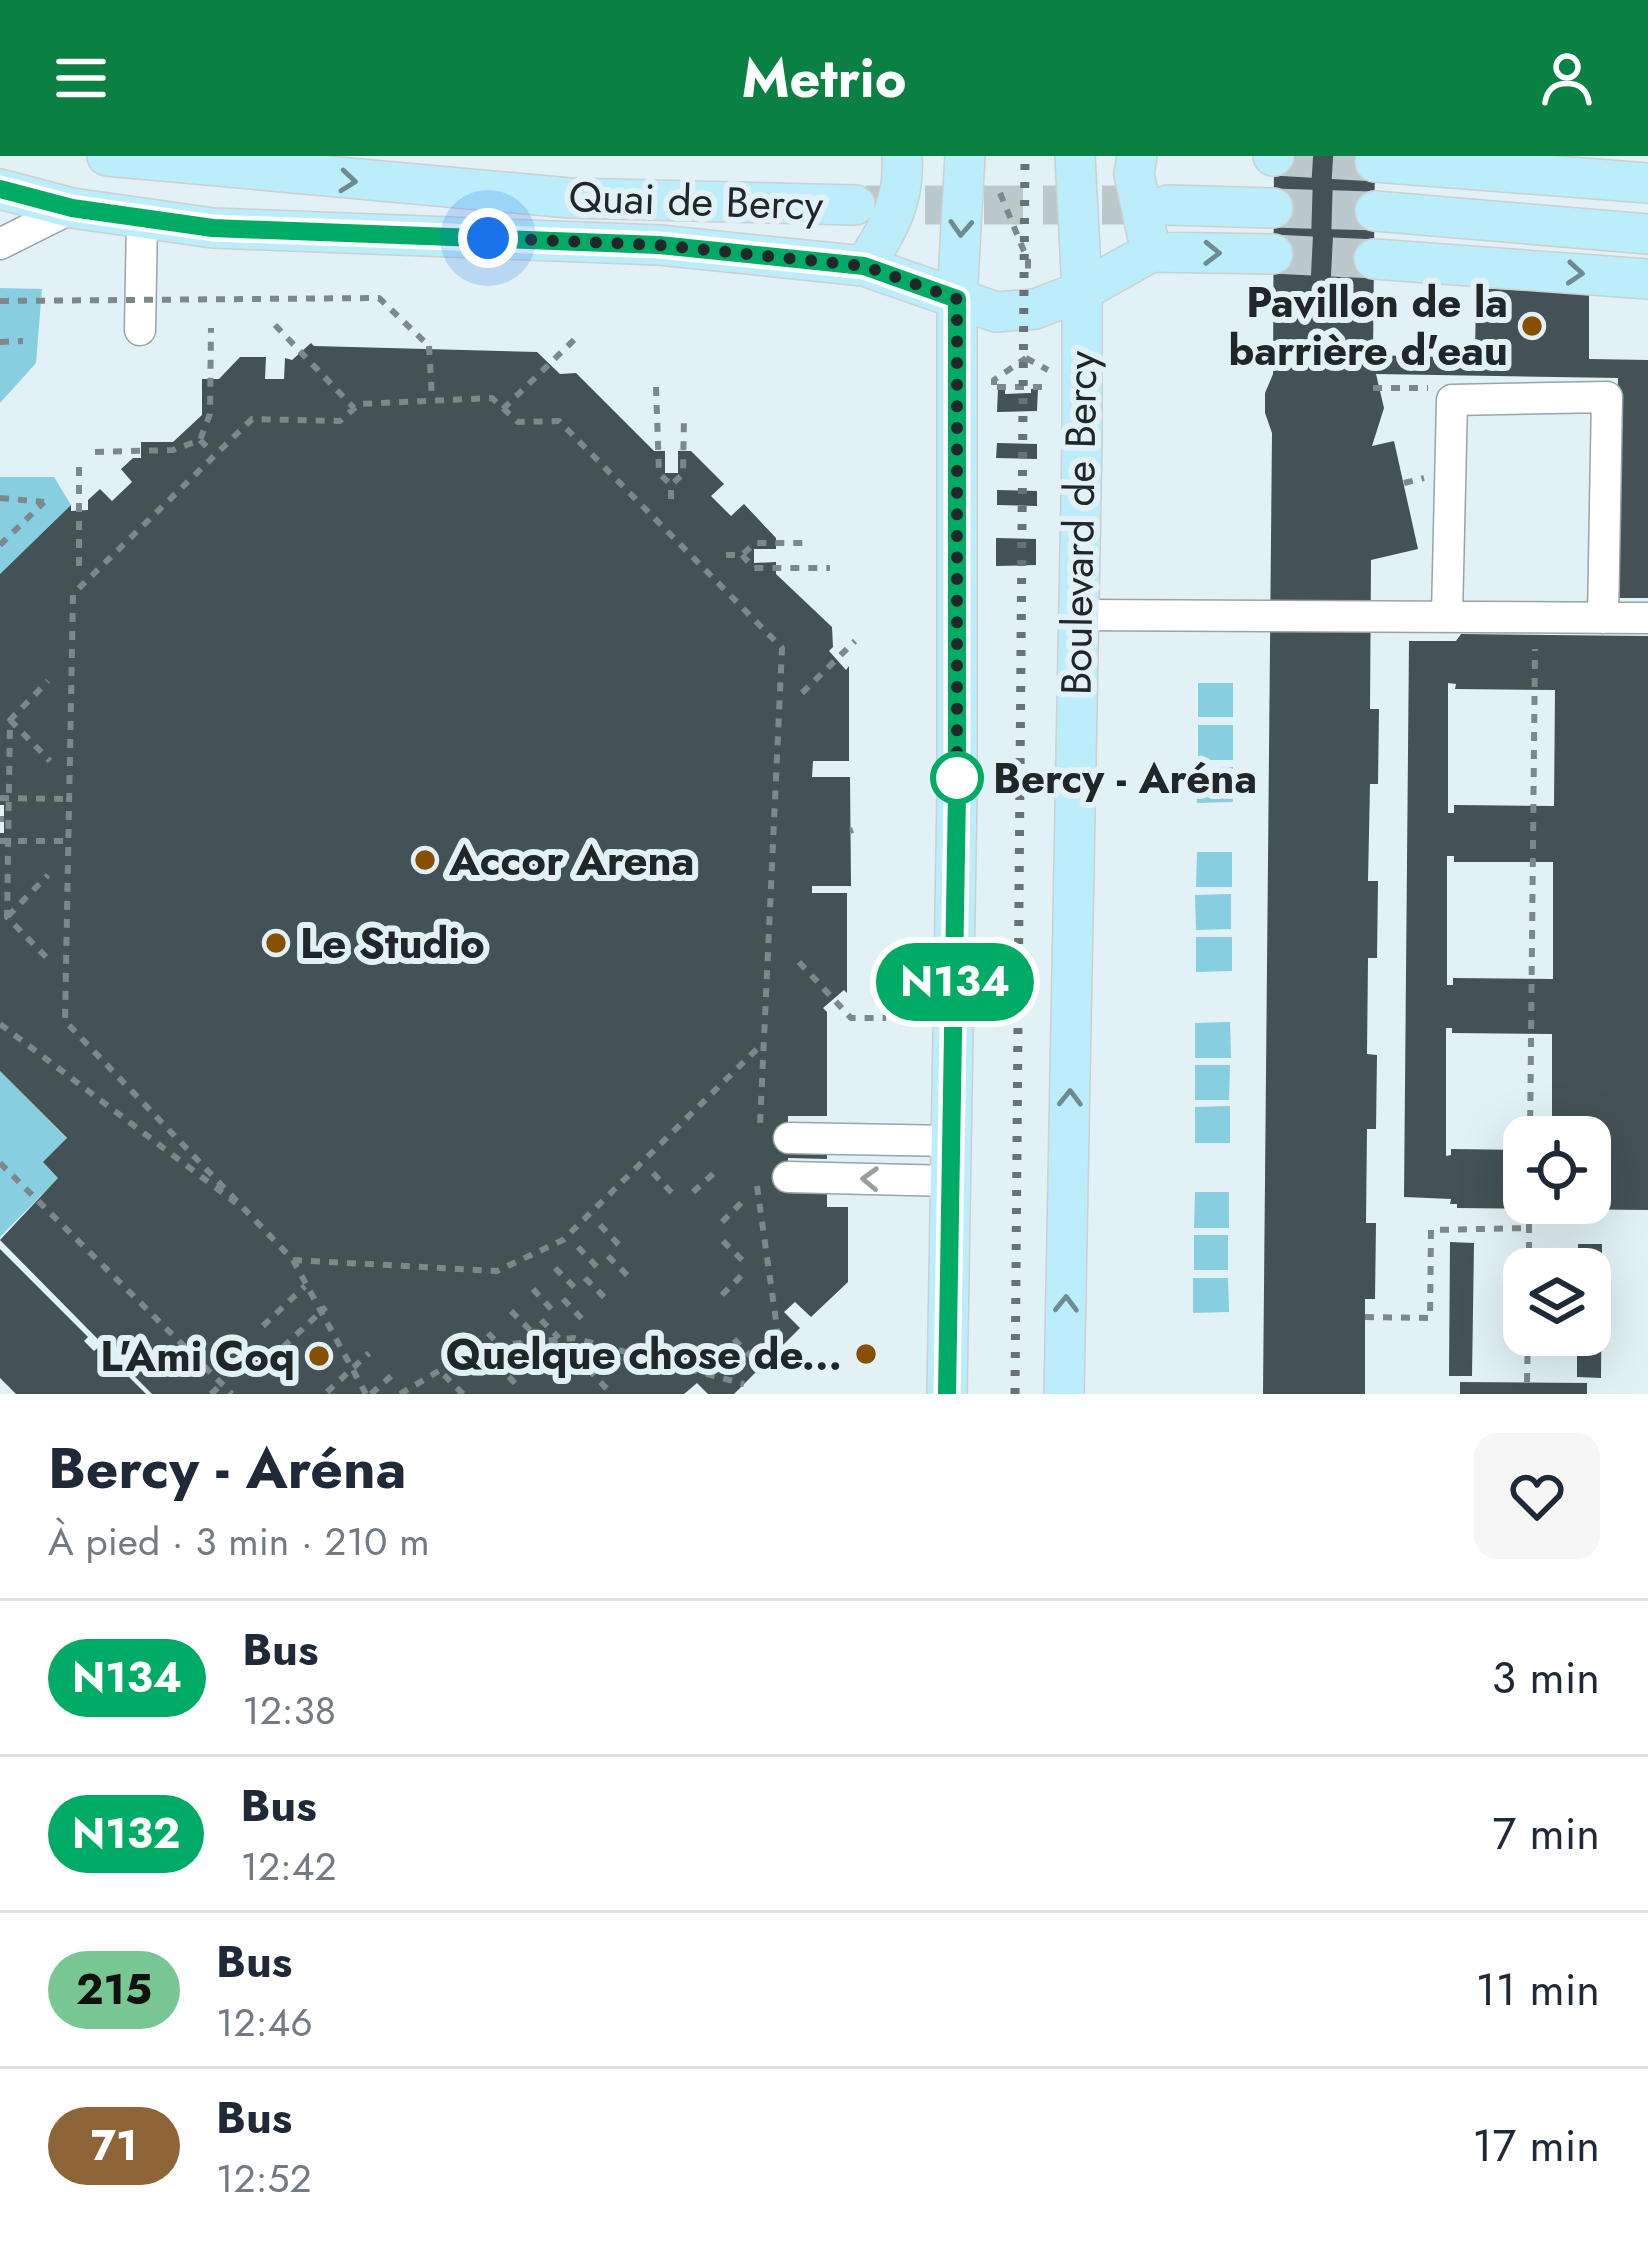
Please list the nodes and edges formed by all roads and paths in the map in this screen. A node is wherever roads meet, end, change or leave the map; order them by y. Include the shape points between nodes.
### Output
1 (107, 156) edge
2 (902, 156) edge
3 (1076, 156) edge
4 (1137, 156) edge
5 (1375, 162) dead end
6 (980, 168) edge
7 (1648, 184) edge
8 (0, 189) edge
9 (1168, 205) tunnel mouth
10 (855, 206) tunnel mouth
11 (72, 208) junction
12 (1274, 208) tunnel mouth
13 (1375, 212) tunnel mouth
14 (142, 220) junction
15 (1648, 234) edge
16 (0, 244) edge
17 (1151, 252) junction
18 (1273, 254) tunnel mouth
19 (1374, 259) tunnel mouth
20 (864, 266) junction
21 (1648, 278) edge
22 (1082, 291) junction
23 (957, 299) junction
24 (0, 301) edge
25 (1027, 311) junction
26 (275, 325) dead end
27 (211, 328) dead end
28 (140, 330) dead end
29 (577, 337) dead end
30 (23, 341) dead end
31 (0, 342) edge
32 (997, 387) dead end
33 (1045, 387) dead end
34 (656, 388) dead end
35 (1373, 388) dead end
36 (432, 399) junction
37 (1452, 400) junction
38 (354, 408) junction
39 (503, 409) junction
40 (684, 417) dead end
41 (200, 440) junction
42 (208, 449) dead end
43 (95, 452) dead end
44 (79, 467) dead end
45 (671, 485) junction
46 (0, 498) edge
47 (671, 499) dead end
48 (806, 543) dead end
49 (0, 545) edge
50 (726, 555) dead end
51 (742, 555) junction
52 (79, 567) dead end
53 (830, 568) dead end
54 (1079, 615) junction
55 (1447, 616) junction
56 (1535, 617) junction
57 (1603, 618) junction
58 (1648, 618) edge
59 (855, 641) dead end
60 (48, 681) dead end
61 (802, 693) dead end
62 (10, 720) junction
63 (50, 761) dead end
64 (5, 798) edge
65 (69, 800) junction
66 (5, 841) edge
67 (68, 841) junction
68 (47, 875) dead end
69 (7, 917) junction
70 (46, 957) dead end
71 (800, 962) dead end
72 (886, 1018) dead end
73 (0, 1024) edge
74 (764, 1042) junction
75 (1530, 1116) edge
76 (774, 1134) joint
77 (952, 1141) junction
78 (0, 1163) edge
79 (714, 1172) dead end
80 (653, 1173) dead end
81 (773, 1175) joint
82 (952, 1181) junction
83 (694, 1192) dead end
84 (672, 1193) dead end
85 (742, 1202) dead end
86 (251, 1214) junction
87 (722, 1222) dead end
88 (1529, 1224) edge
89 (600, 1225) dead end
90 (1529, 1228) junction
91 (723, 1240) dead end
92 (619, 1245) dead end
93 (578, 1247) dead end
94 (1529, 1248) edge
95 (608, 1256) dead end
96 (293, 1260) junction
97 (743, 1261) dead end
98 (597, 1267) dead end
99 (555, 1268) dead end
100 (742, 1275) dead end
101 (628, 1276) dead end
102 (585, 1278) dead end
103 (305, 1286) dead end
104 (575, 1288) dead end
105 (533, 1289) dead end
106 (722, 1295) dead end
107 (605, 1298) dead end
108 (563, 1299) dead end
109 (326, 1307) dead end
110 (552, 1310) dead end
111 (511, 1311) dead end
112 (1365, 1318) dead end
113 (542, 1320) dead end
114 (583, 1320) dead end
115 (263, 1326) dead end
116 (531, 1331) dead end
117 (488, 1333) dead end
118 (734, 1340) dead end
119 (561, 1341) dead end
120 (518, 1342) dead end
121 (283, 1347) dead end
122 (780, 1349) dead end
123 (369, 1353) dead end
124 (507, 1353) dead end
125 (466, 1354) dead end
126 (1528, 1356) edge
127 (538, 1363) dead end
128 (496, 1364) dead end
129 (760, 1367) dead end
130 (588, 1369) dead end
131 (444, 1375) dead end
132 (485, 1375) dead end
133 (391, 1376) dead end
134 (1528, 1382) dead end
135 (222, 1384) junction
136 (516, 1384) dead end
137 (744, 1384) dead end
138 (608, 1389) dead end
139 (327, 1392) edge
140 (211, 1394) edge
141 (232, 1394) edge
142 (369, 1394) edge
143 (400, 1394) edge
144 (463, 1394) edge
145 (947, 1394) edge
146 (1064, 1394) edge

1 -> 10 main road, Quai de Bercy via 569,198
2 - 20 main road via 897,212
3 - 22 main road, Boulevard de Bercy
4 - 17 main road
5 - 7 main road
6 -> 23 main road
6 - 25 path, Boulevard de Bercy via 1028,261
8 - 11 main road
9 - 12 main road
11 - 14 main road
11 - 16 lane
13 - 15 main road
14 - 20 main road via 659,245
14 - 28 lane
17 -> 18 main road
17 - 22 main road
19 -> 21 main road
20 - 23 main road
22 - 25 main road
22 - 54 main road, Boulevard de Bercy
23 - 25 main road via 996,312
23 - 77 main road
24 - 36 path, bridge via 379,298 429,346
26 - 38 path
27 - 41 path via 210,415
29 - 39 path
30 - 31 path
32 - 33 path
34 - 45 path via 659,473
35 - 37 path via 1435,388
36 - 38 path
36 - 39 path via 492,398
37 - 55 lane
37 - 57 lane via 1607,397
38 - 65 path via 340,421 253,418 73,594
39 - 74 path via 518,422 559,421 782,648
40 - 45 path via 683,474
41 - 42 path
41 - 43 path via 172,450
44 - 52 path
45 - 47 path
46 - 49 path via 44,502
48 - 51 path via 754,543
50 - 51 path
51 - 53 path via 754,568
54 - 55 lane
146 -> 54 main road, Boulevard de Bercy
55 - 56 lane
56 - 57 lane
56 - 75 path
57 - 58 lane
59 - 61 path
60 - 62 path
62 - 63 path
62 - 64 path
64 - 65 path
64 - 66 path
65 - 67 path
66 - 67 path
66 - 69 path
67 - 86 path via 65,1021
68 - 69 path
69 - 70 path
71 - 72 path via 851,1018
73 - 86 path
74 - 76 path
74 - 96 path via 563,1240 497,1271
76 - 77 lane
77 - 82 main road
78 - 135 path
79 - 83 path
80 - 84 path
82 -> 81 lane
81 - 122 path via 756,1194
82 - 145 main road
85 - 87 path
86 - 96 path
88 - 90 path
89 - 92 path
90 - 94 path
90 - 112 path via 1431,1230 1430,1318
91 - 97 path
93 - 98 path
95 - 101 path
96 - 142 path
99 - 104 path
100 - 106 path
102 - 107 path
103 - 115 path
105 - 110 path
108 - 114 path
109 - 121 path
111 - 116 path
113 - 119 path
117 - 124 path
118 - 129 path
120 - 127 path
123 - 139 path
125 - 132 path
126 - 134 path
128 - 136 path
130 - 138 path
131 - 144 path
133 - 142 path
135 - 140 path
135 - 141 path
137 - 143 path via 574,1338 479,1347

